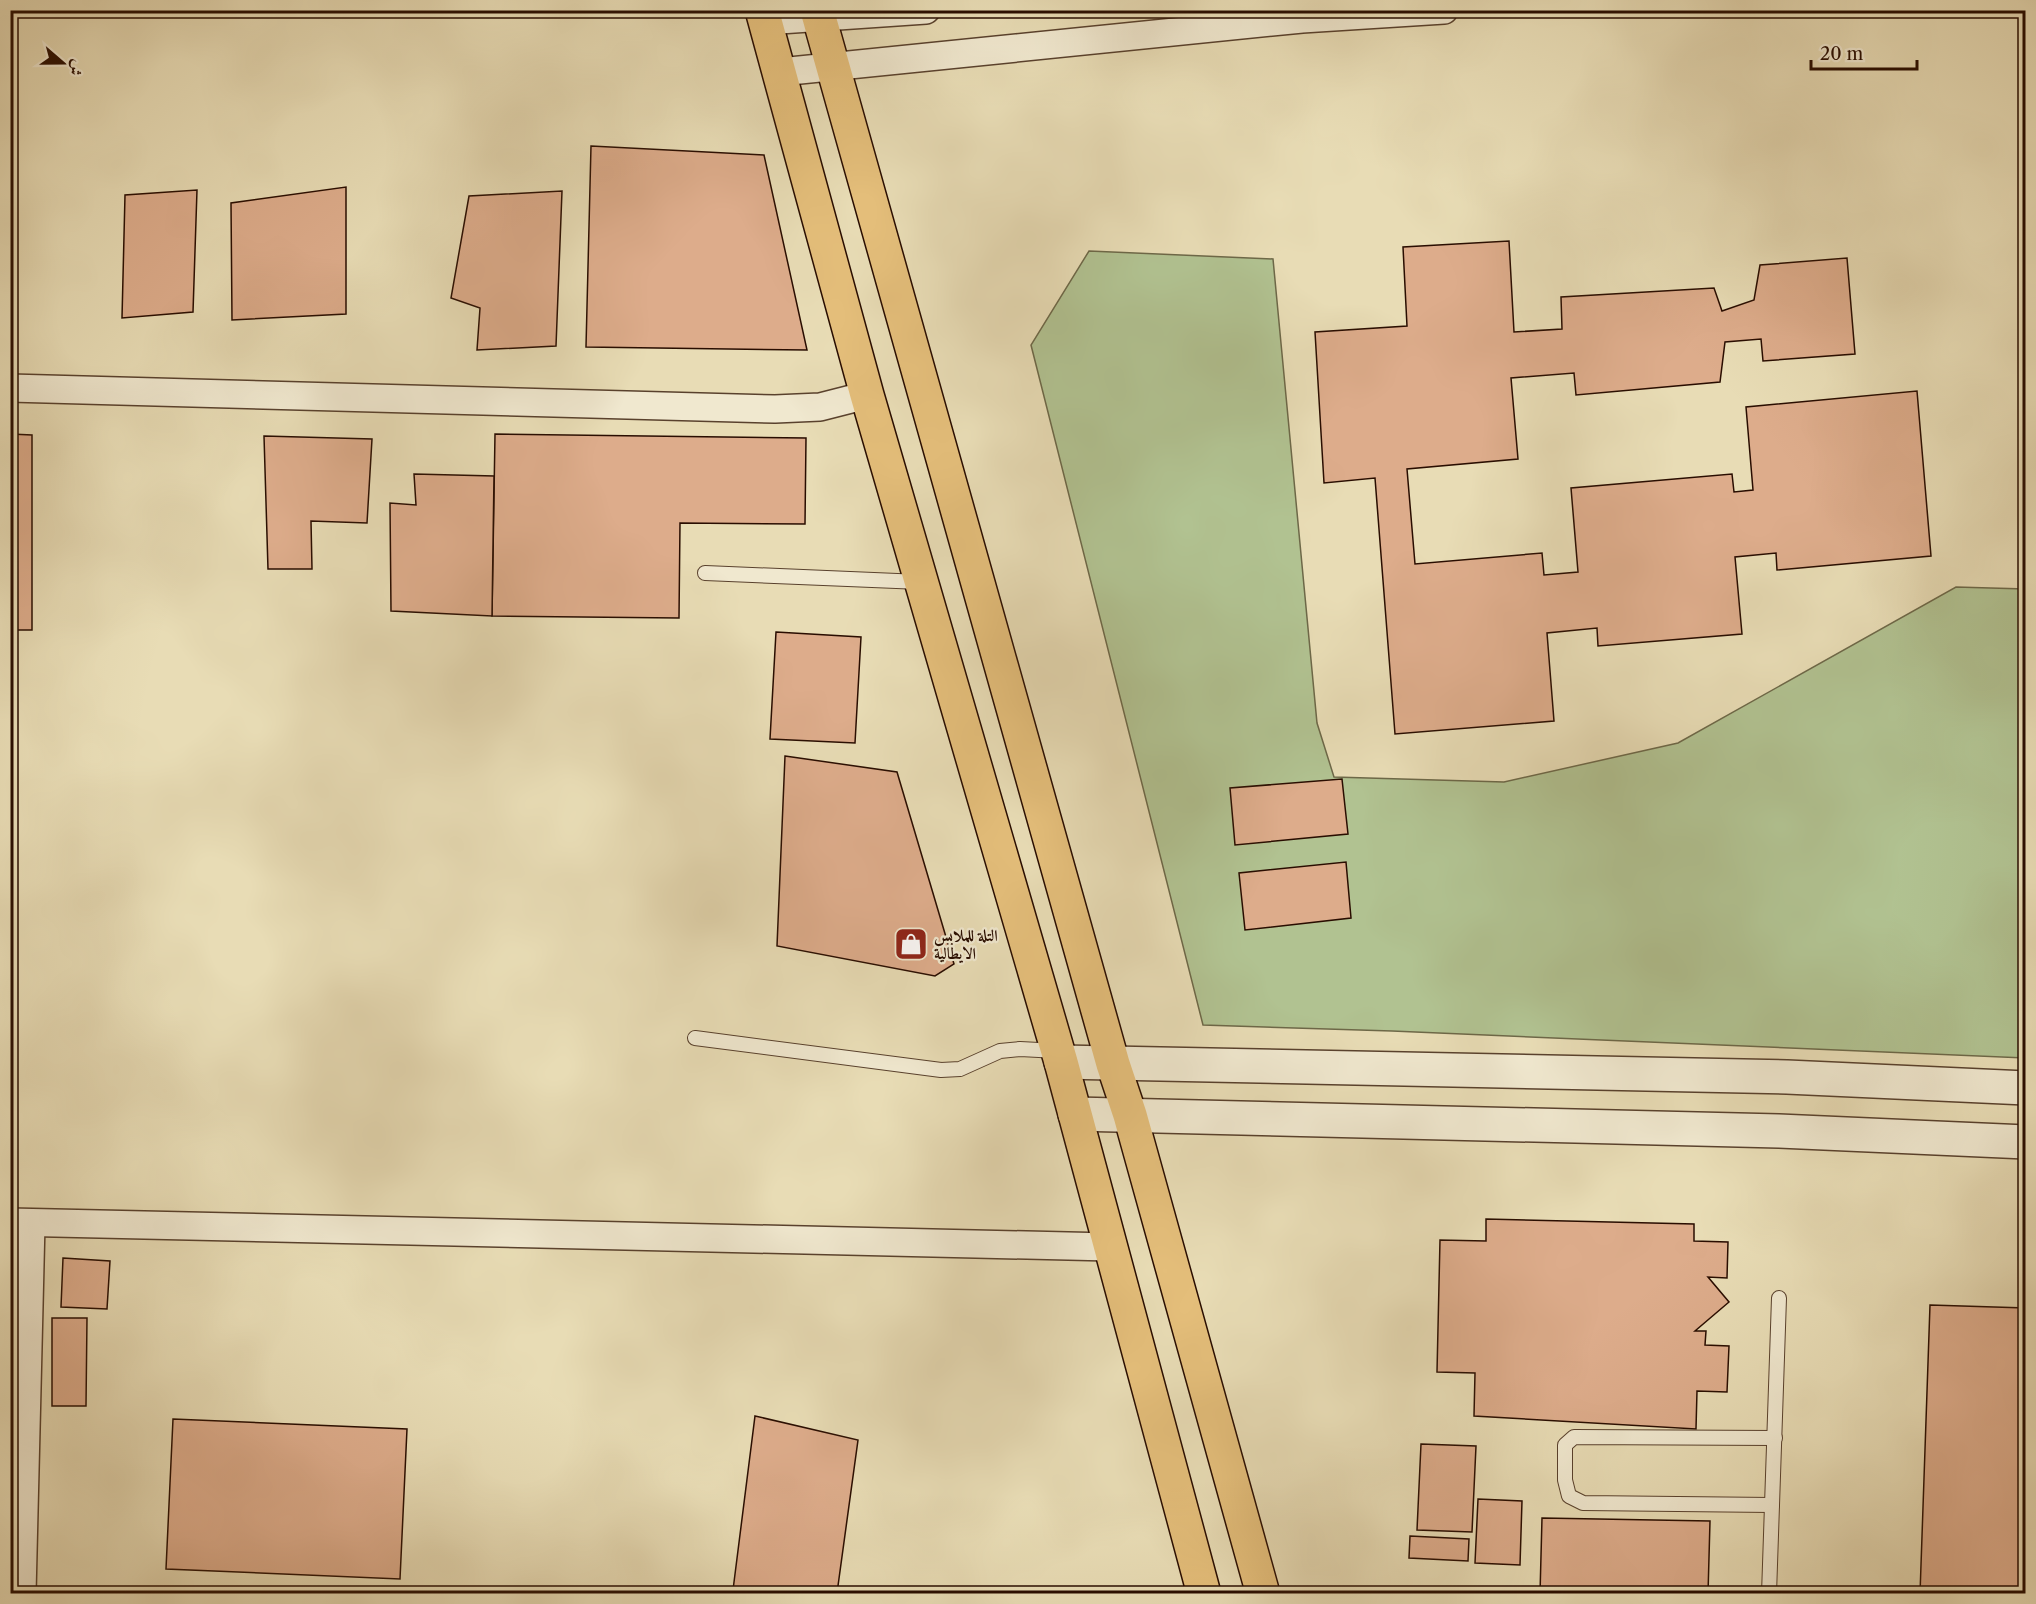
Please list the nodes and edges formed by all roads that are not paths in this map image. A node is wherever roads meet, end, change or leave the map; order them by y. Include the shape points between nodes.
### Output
1 (926, 10) edge
2 (1444, 10) edge
3 (818, 15) edge
4 (1302, 15) edge
5 (763, 16) edge
6 (833, 67) junction
7 (780, 72) junction
8 (10, 388) edge
9 (867, 395) junction
10 (705, 573) dead end
11 (921, 582) junction
12 (695, 1038) dead end
13 (1059, 1057) junction
14 (1113, 1064) junction
15 (2025, 1088) edge
16 (1075, 1114) junction
17 (1130, 1115) junction
18 (2025, 1142) edge
19 (21, 1223) edge
20 (1110, 1247) junction
21 (1779, 1298) dead end
22 (1775, 1438) junction
23 (1772, 1505) junction
24 (22, 1593) edge
25 (1204, 1593) edge
26 (1263, 1593) edge
27 (1769, 1593) edge

1 - 3 street
2 - 4 street
3 - 5 street
3 - 6 main road
4 - 6 street
5 - 7 main road
6 - 7 street
6 - 14 main road
7 - 9 main road
8 - 9 street via 775,409 820,407
9 - 11 main road
10 - 11 lane
11 - 13 main road
12 - 13 lane via 940,1070 960,1069 1000,1051 1020,1049
13 - 14 street
13 - 16 main road
14 - 15 street via 1787,1077
14 - 17 main road
16 - 17 street
16 - 20 main road
17 - 18 street via 1779,1131
17 - 26 main road
19 - 20 street
19 - 24 street
20 - 25 main road
21 - 22 lane
22 - 23 lane
22 - 23 lane via 1574,1437 1565,1445 1569,1496 1583,1503
23 - 27 lane

